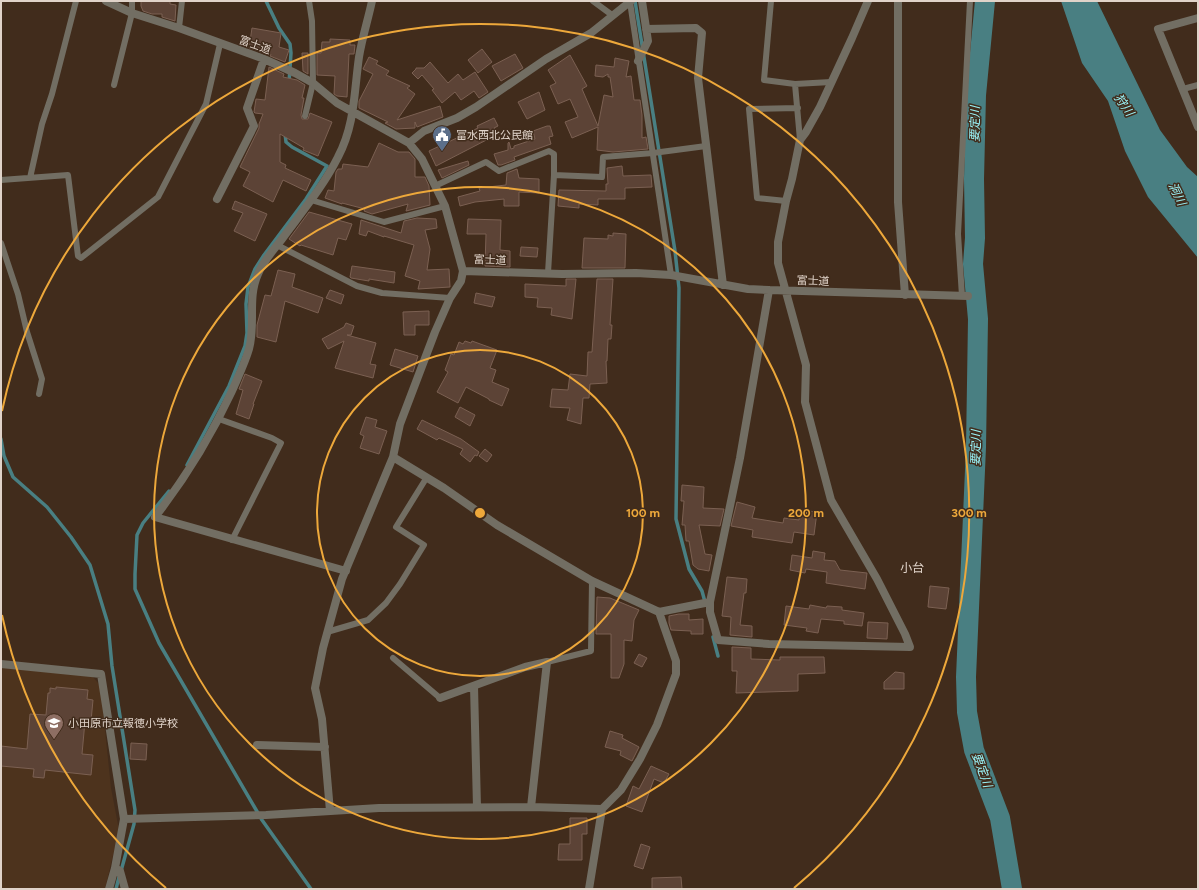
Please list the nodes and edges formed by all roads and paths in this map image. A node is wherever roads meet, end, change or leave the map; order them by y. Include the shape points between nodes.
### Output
1 (76, 1) edge
2 (106, 1) edge
3 (132, 1) edge
4 (182, 1) edge
5 (309, 1) edge
6 (372, 1) edge
7 (593, 1) edge
8 (630, 1) edge
9 (642, 1) edge
10 (770, 1) edge
11 (868, 1) edge
12 (898, 1) edge
13 (970, 1) edge
14 (132, 13) junction
15 (612, 15) junction
16 (1198, 18) edge
17 (179, 28) junction
18 (646, 29) junction
19 (220, 44) junction
20 (264, 60) junction
21 (638, 61) junction
22 (831, 82) junction
23 (313, 83) junction
24 (795, 84) junction
25 (114, 85) dead end
26 (1198, 85) edge
27 (1183, 89) junction
28 (798, 108) junction
29 (354, 113) junction
30 (305, 116) dead end
31 (1198, 127) edge
32 (800, 140) junction
33 (409, 143) junction
34 (706, 146) junction
35 (654, 153) junction
36 (554, 175) junction
37 (30, 178) junction
38 (1, 180) edge
39 (435, 186) junction
40 (216, 199) dead end
41 (311, 200) junction
42 (786, 201) junction
43 (445, 206) junction
44 (1, 243) edge
45 (277, 245) junction
46 (463, 270) junction
47 (548, 273) junction
48 (671, 275) junction
49 (723, 285) junction
50 (769, 290) junction
51 (785, 291) junction
52 (905, 295) junction
53 (965, 296) joint
54 (450, 298) junction
55 (39, 394) dead end
56 (219, 419) junction
57 (393, 457) junction
58 (427, 477) junction
59 (232, 540) junction
60 (346, 571) junction
61 (592, 581) junction
62 (710, 602) junction
63 (659, 612) junction
64 (327, 632) junction
65 (393, 658) dead end
66 (547, 662) junction
67 (1, 664) edge
68 (474, 686) junction
69 (440, 698) joint
70 (257, 745) dead end
71 (325, 747) junction
72 (477, 807) junction
73 (531, 807) junction
74 (602, 809) junction
75 (330, 811) junction
76 (124, 818) junction
77 (115, 868) junction
78 (109, 889) edge
79 (125, 889) edge
80 (589, 889) edge

1 - 37 lane
2 - 14 street, 富士道
3 - 14 lane
4 - 17 lane
5 - 23 lane via 312,21
6 - 29 street via 359,56
7 - 15 lane
8 - 15 street
8 - 21 lane
9 - 18 street
10 - 24 lane via 764,80
11 - 22 street
12 - 52 street via 898,195
13 - 53 lane via 958,234
14 - 17 street, 富士道
14 - 25 lane
15 - 33 street via 591,33 476,107 458,118 424,130
16 - 27 street via 1158,29
17 - 19 street, 富士道
18 - 21 street via 648,41
18 - 34 street via 696,28 702,33 698,78
19 - 20 street, 富士道
19 - 37 lane via 206,104 158,197 81,258 78,256 68,175
20 - 23 street, 富士道
20 - 40 street via 247,108 254,126
21 - 35 lane
22 - 24 lane
22 - 32 street
23 - 29 street, 富士道
23 - 30 lane
24 - 28 lane
26 - 27 lane
27 - 31 street
28 - 32 lane
28 - 42 lane via 749,109 757,198
29 - 33 street, 富士道
29 - 41 street via 339,156
32 - 42 street
33 - 39 street, 富士道 via 422,159
34 - 35 lane
34 - 49 street
35 - 36 lane via 603,157 602,177
35 - 48 lane
36 - 39 lane via 554,154 549,151 499,171 486,162
36 - 47 lane
37 - 38 lane
39 - 43 street, 富士道
41 - 43 lane via 384,222
41 - 45 street
42 - 51 street via 778,242 778,263
43 - 46 street, 富士道
44 - 55 lane via 42,379
45 - 54 lane via 357,286 382,293
45 - 56 street via 267,257 253,288 249,350
46 - 47 street, 富士道
46 - 54 street via 461,281
47 - 48 street, 富士道 via 636,272
48 - 49 street, 富士道
49 - 50 street, 富士道
50 - 51 street, 富士道
50 - 62 street via 740,458
51 - 52 street, 富士道
51 - 62 street via 806,365 805,402 831,500 877,579 910,647 769,644 718,640 710,612
52 - 53 street, 富士道
54 - 57 street via 400,424
56 - 59 lane via 281,443
56 - 59 street via 185,477 155,517
57 - 58 street
57 - 60 street
58 - 61 street via 497,525
58 - 64 lane via 396,527 424,545 400,584 386,603 368,620
59 - 60 street
60 - 64 street
61 - 63 street
61 - 66 lane via 591,651
62 - 63 street
63 - 74 street via 676,661 676,674 657,725 640,759 621,790
64 - 71 street via 315,688
65 - 69 lane
66 - 68 street via 524,667
66 - 73 street
67 - 76 street via 101,674
68 - 69 street
68 - 72 street
70 - 71 street
71 - 75 street
72 - 73 street
72 - 75 street
73 - 74 street
74 - 80 street
75 - 76 street via 253,816
76 - 77 street
77 - 78 street
77 - 79 street via 120,871

